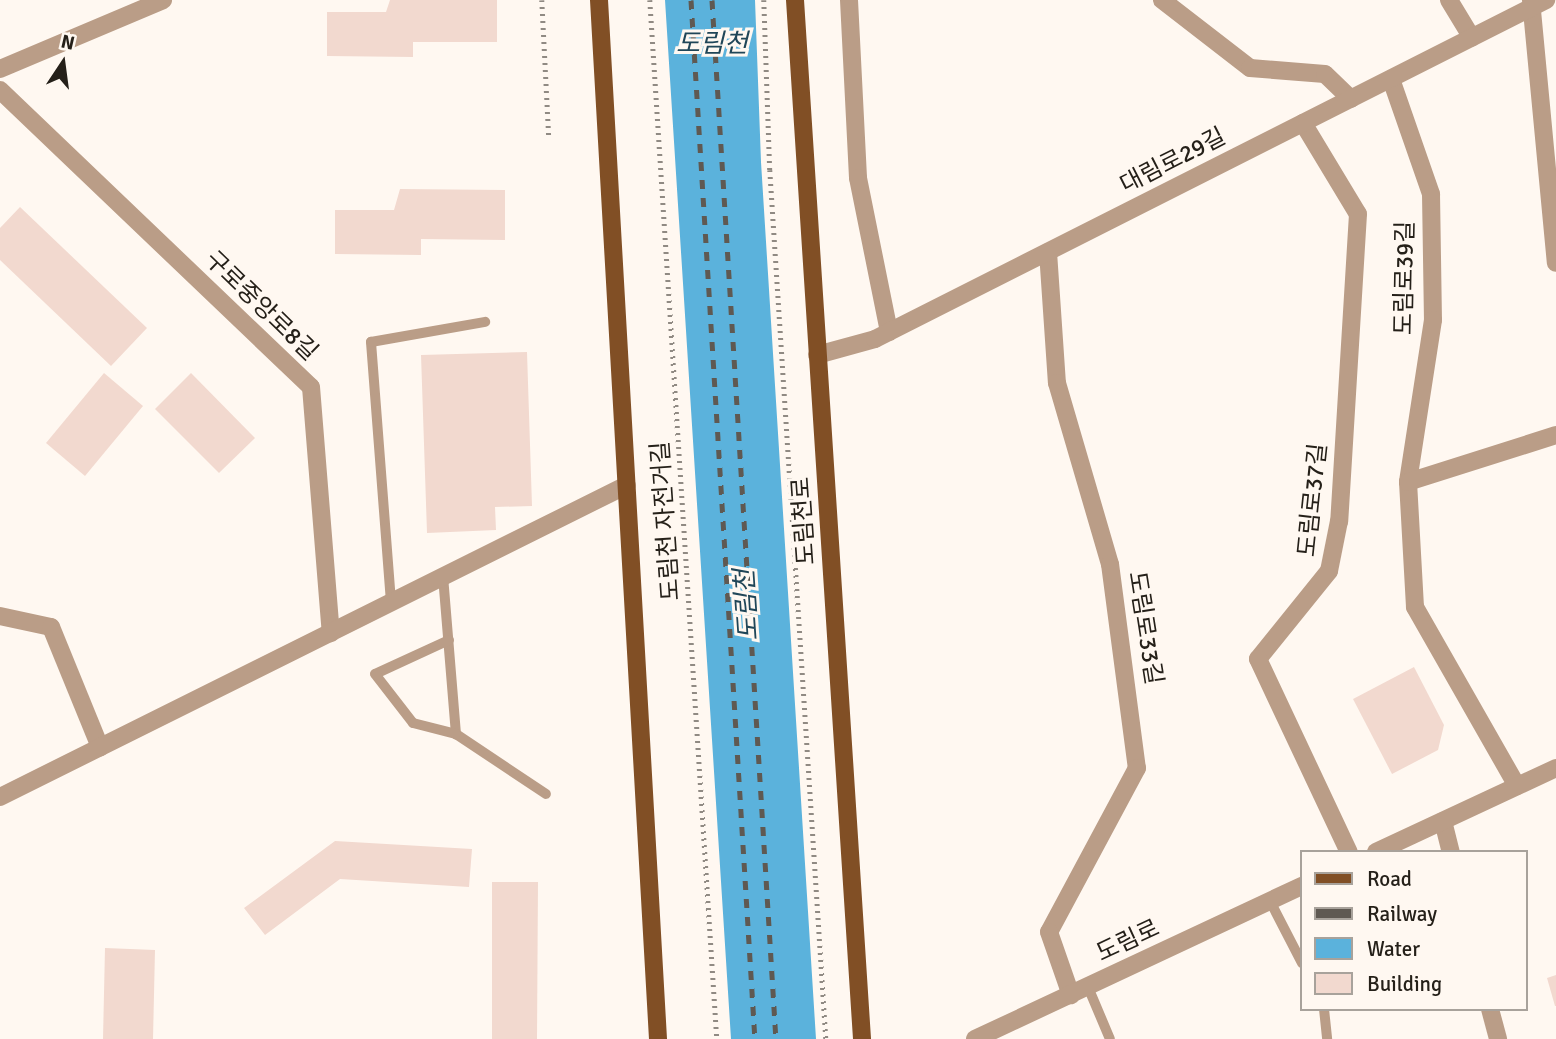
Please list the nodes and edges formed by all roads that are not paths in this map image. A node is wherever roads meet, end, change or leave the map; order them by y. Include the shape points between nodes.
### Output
1 (163, 0) edge
2 (599, 0) edge
3 (795, 0) edge
4 (849, 0) edge
5 (1162, 0) edge
6 (1449, 0) edge
7 (1536, 3) edge
8 (1472, 38) junction
9 (0, 69) edge
10 (1391, 79) junction
11 (0, 90) edge
12 (1351, 99) junction
13 (1303, 123) junction
14 (1048, 252) junction
15 (1556, 263) edge
16 (485, 322) dead end
17 (889, 332) junction
18 (817, 355) junction
19 (1556, 435) edge
20 (1408, 482) junction
21 (627, 485) junction
22 (443, 576) junction
23 (391, 603) junction
24 (0, 616) edge
25 (331, 632) junction
26 (449, 640) junction
27 (456, 734) junction
28 (100, 747) junction
29 (1556, 768) edge
30 (1517, 786) junction
31 (546, 794) dead end
32 (0, 797) edge
33 (1443, 821) junction
34 (1348, 850) edge
35 (1380, 850) edge
36 (1450, 850) edge
37 (1300, 887) edge
38 (1270, 901) junction
39 (1300, 959) edge
40 (1088, 987) junction
41 (1071, 995) junction
42 (1324, 1011) edge
43 (1491, 1011) edge
44 (658, 1039) edge
45 (862, 1039) edge
46 (975, 1039) edge
47 (1110, 1039) edge
48 (1327, 1039) edge
49 (1498, 1039) edge

1 - 9 street
2 - 21 main road
3 - 18 main road, 도림천로
4 - 17 street via 858,178
5 - 12 street via 1250,68 1325,74
6 - 8 street
7 - 8 street, 대림로29길
7 - 15 street
8 - 10 street, 대림로29길
10 - 12 street, 대림로29길
10 - 20 street, 도림로39길 via 1431,194 1433,320
11 - 25 street, 구로중앙로8길 via 311,387
12 - 13 street, 대림로29길
13 - 14 street, 대림로29길
13 - 34 street, 도림로37길 via 1358,214 1339,522 1329,571 1258,659
14 - 17 street, 대림로29길
14 - 41 street, 도림로33길 via 1057,383 1110,564 1137,768 1049,932
16 - 23 lane via 371,342
17 - 18 street, 대림로29길
18 - 45 main road, 도림천로
19 - 20 street
20 - 30 street, 도림로39길 via 1415,607
21 - 22 street
21 - 44 main road
22 - 23 street
22 - 26 lane
23 - 25 street
24 - 28 street via 51,627
25 - 28 street
26 - 27 lane
26 - 27 lane via 375,674 413,723
27 - 31 lane
28 - 32 street
29 - 30 street
30 - 33 street
33 - 35 street
33 - 36 street
37 - 38 street, 도림로
38 - 39 lane
38 - 40 street, 도림로
40 - 41 street, 도림로
40 - 47 lane
41 - 46 street, 도림로
42 - 48 lane
43 - 49 street

